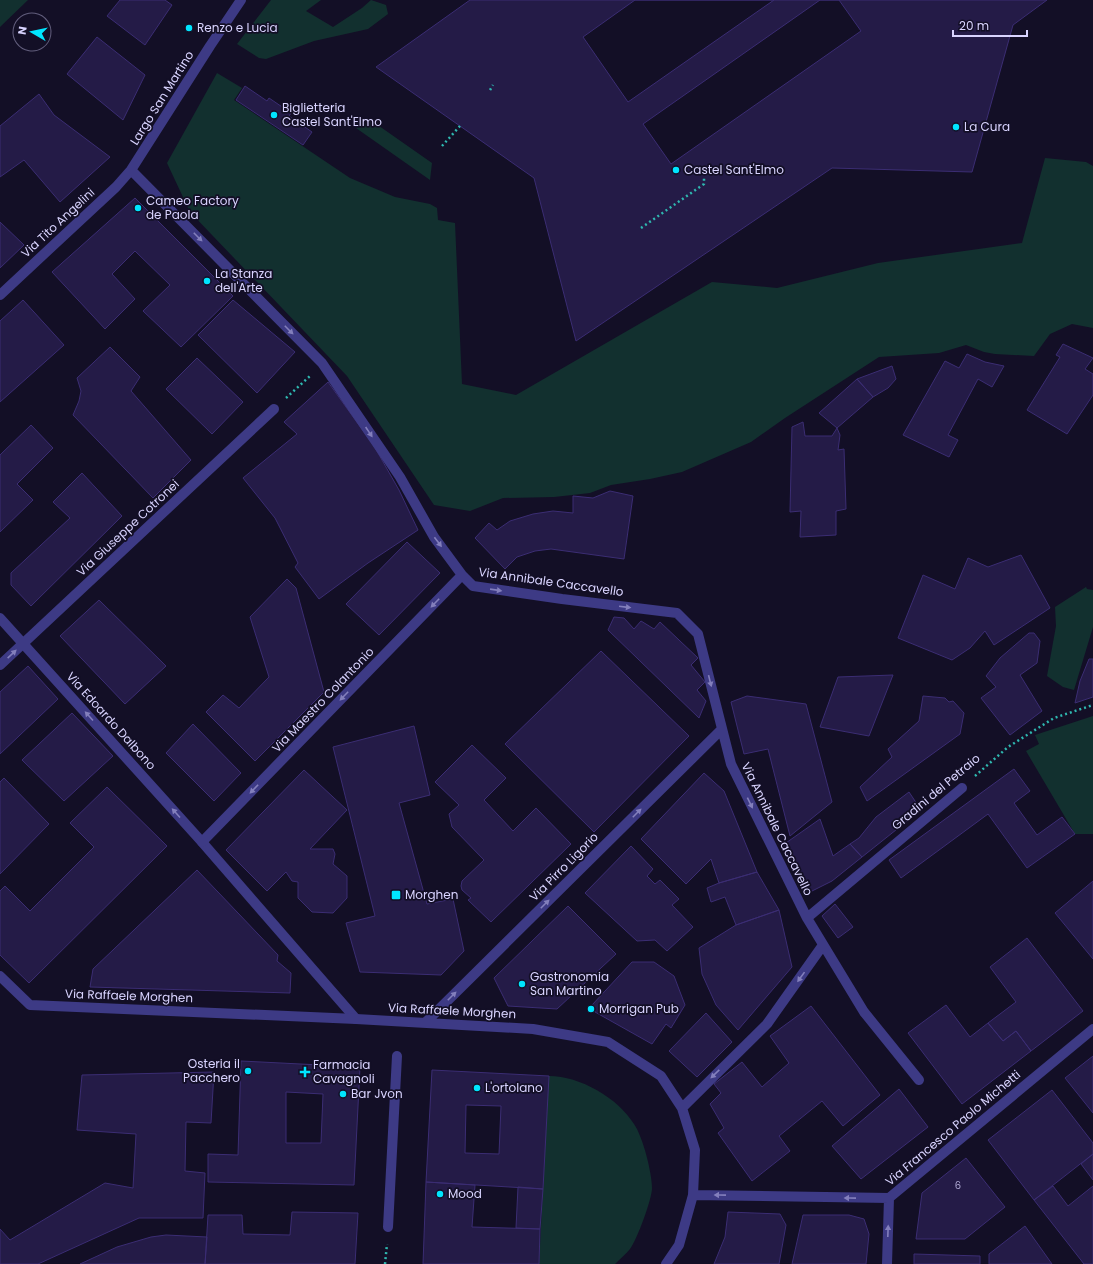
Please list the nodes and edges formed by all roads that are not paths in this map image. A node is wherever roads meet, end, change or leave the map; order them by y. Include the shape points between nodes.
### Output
1 (241, 0) edge
2 (131, 170) junction
3 (0, 295) edge
4 (274, 409) road end
5 (462, 575) junction
6 (0, 618) edge
7 (24, 643) junction
8 (0, 665) edge
9 (722, 729) junction
10 (962, 788) road end
11 (202, 842) junction
12 (807, 918) junction
13 (824, 946) junction
14 (0, 976) edge
15 (356, 1019) junction
16 (425, 1023) junction
17 (1093, 1029) edge
18 (397, 1056) dead end
19 (919, 1080) dead end
20 (682, 1108) junction
21 (693, 1195) junction
22 (889, 1198) junction
23 (388, 1227) dead end
24 (666, 1264) edge
25 (887, 1264) edge

1 - 2 street, Largo San Martino
2 - 3 street, Via Tito Angelini
2 -> 5 street, Via Annibale Caccavello via 322,364 400,477 434,536
4 - 7 street, Via Giuseppe Cotronei
5 -> 9 street, Via Annibale Caccavello via 474,586 677,613 698,634
5 -> 11 street, Via Maestro Colantonio
6 - 7 street, Via Edoardo Dalbono
8 -> 7 street, Via Giuseppe Cotronei
11 -> 7 street, Via Edoardo Dalbono
9 -> 12 street, Via Annibale Caccavello via 731,764
16 -> 9 street, Via Pirro Ligorio
10 - 12 street, Gradini del Petraio
11 - 15 street, Via Edoardo Dalbono
12 - 13 street, Via Annibale Caccavello
13 - 19 street, Via Annibale Caccavello via 864,1012
13 -> 20 street via 767,1024
14 - 15 street, Via Raffaele Morghen via 30,1005
15 - 16 street, Via Raffaele Morghen
16 - 20 street, Via Raffaele Morghen via 533,1029 608,1042 660,1076
17 - 22 street, Via Francesco Paolo Michetti
18 - 23 street
20 - 21 street, Via Raffaele Morghen via 695,1150
22 -> 21 street, Via Francesco Paolo Michetti
21 - 24 street, Via Raffaele Morghen via 679,1245
25 -> 22 street

